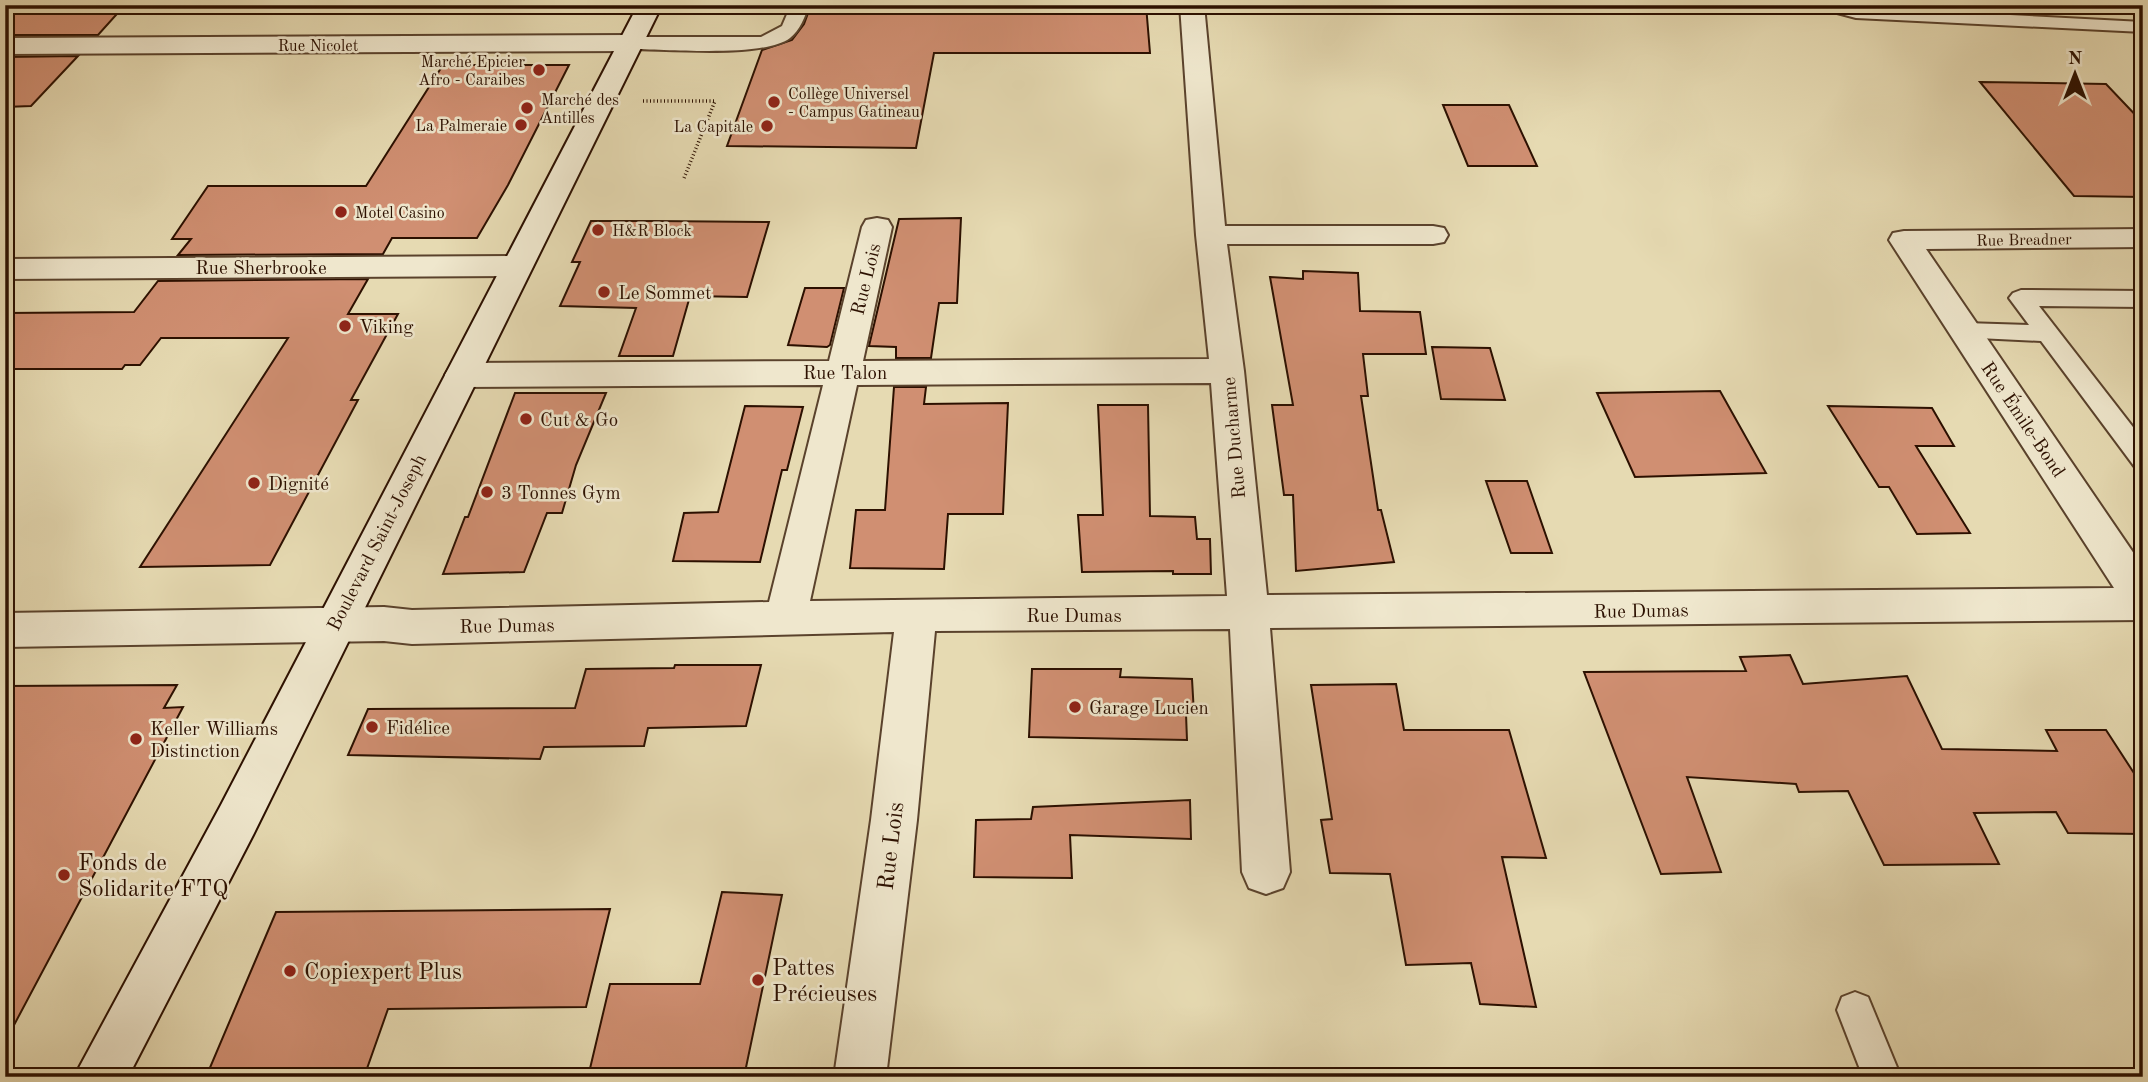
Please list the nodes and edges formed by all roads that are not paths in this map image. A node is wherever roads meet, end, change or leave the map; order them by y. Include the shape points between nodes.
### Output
1 (650, 5) edge
2 (800, 5) edge
3 (1192, 5) edge
4 (1831, 6) edge
5 (2143, 27) edge
6 (630, 43) junction
7 (5, 46) edge
8 (877, 227) dead end
9 (1211, 235) junction
10 (1433, 235) dead end
11 (2143, 238) edge
12 (1904, 240) joint
13 (517, 266) junction
14 (5, 269) edge
15 (2143, 299) edge
16 (1965, 331) junction
17 (2046, 333) junction
18 (1227, 371) junction
19 (842, 372) junction
20 (462, 374) junction
21 (2143, 458) edge
22 (2143, 599) edge
23 (2143, 604) edge
24 (1249, 614) junction
25 (916, 615) junction
26 (786, 617) junction
27 (333, 626) junction
28 (5, 630) edge
29 (1266, 872) dead end
30 (1855, 1010) dead end
31 (100, 1077) edge
32 (859, 1077) edge
33 (1882, 1077) edge

1 - 6 street, Boulevard Saint-Joseph
2 - 6 lane via 788,32 768,42
3 - 9 street, Rue Ducharme
4 - 5 lane via 1856,13
6 - 7 street, Rue Nicolet
6 - 13 street, Boulevard Saint-Joseph
8 - 19 street, Rue Lois
9 - 10 street
9 - 18 street, Rue Ducharme
11 - 12 street, Rue Breadner
12 - 16 street, Rue Émile-Bond
13 - 14 street, Rue Sherbrooke
13 - 20 street, Boulevard Saint-Joseph
15 - 17 lane via 2021,298
16 - 17 lane
16 - 22 street, Rue Émile-Bond
17 - 21 lane
18 - 19 street, Rue Talon
18 - 24 street, Rue Ducharme
19 - 20 street, Rue Talon
19 - 26 street, Rue Lois
20 - 27 street, Boulevard Saint-Joseph
23 - 24 street, Rue Dumas
24 - 25 street, Rue Dumas
24 - 29 street, Rue Ducharme
25 - 26 street, Rue Dumas
25 - 32 street, Rue Lois
26 - 27 street, Rue Dumas
27 - 28 street, Rue Dumas
27 - 31 street, Boulevard Saint-Joseph
30 - 33 lane

